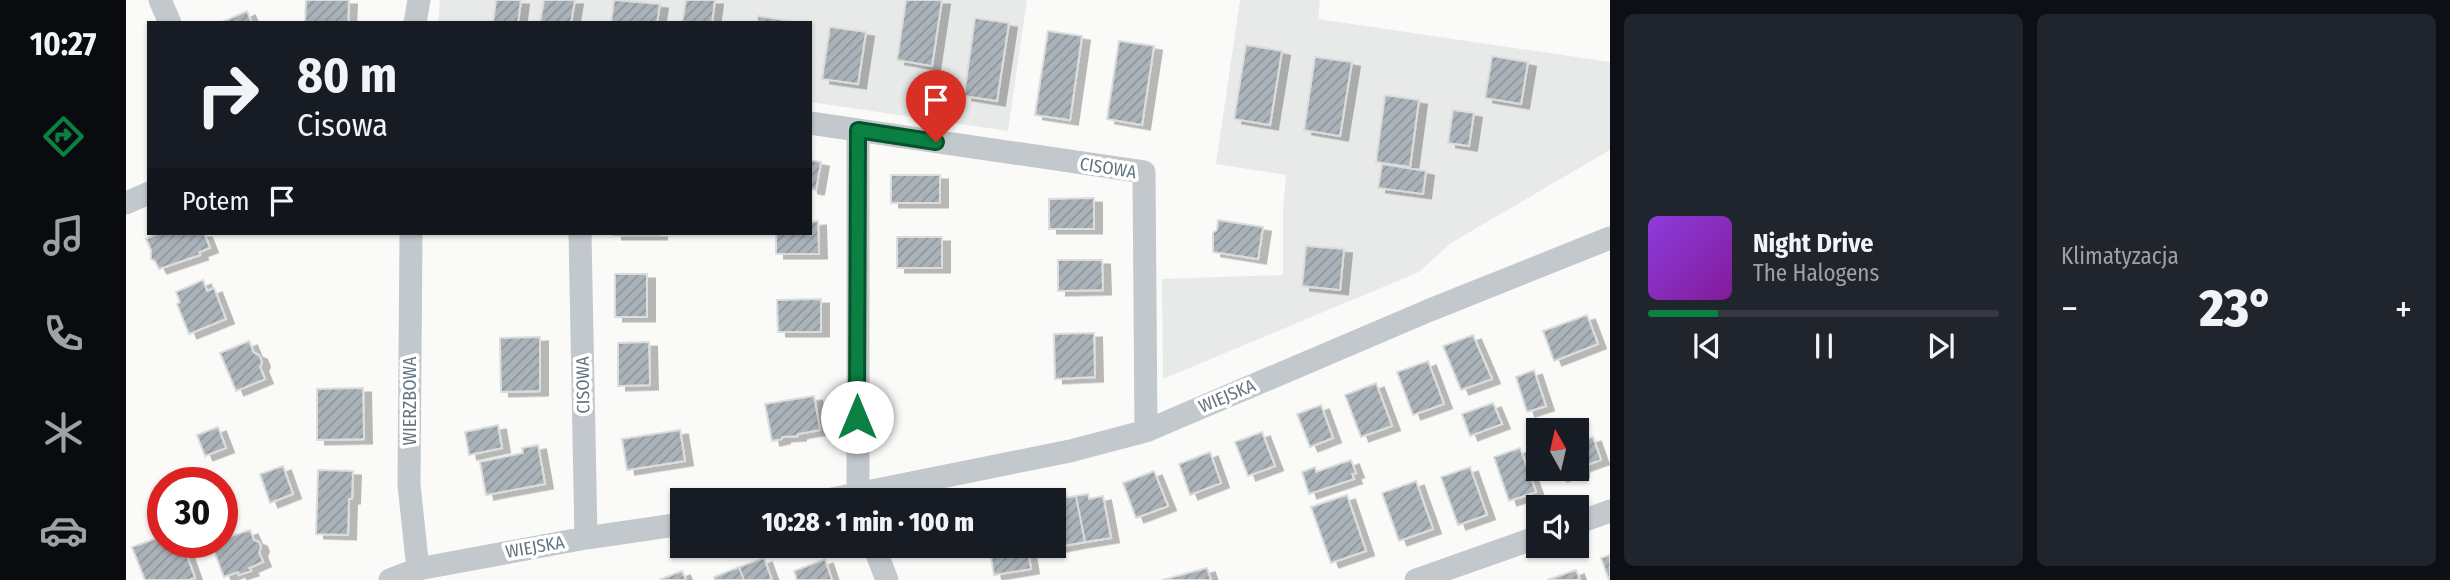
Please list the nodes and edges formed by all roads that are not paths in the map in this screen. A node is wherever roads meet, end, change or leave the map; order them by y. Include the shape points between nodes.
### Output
1 (160, 0) edge
2 (419, 0) edge
3 (169, 21) edge
4 (415, 21) edge
5 (812, 123) edge
6 (858, 130) junction
7 (147, 194) edge
8 (126, 203) edge
9 (411, 235) edge
10 (580, 235) edge
11 (1610, 238) edge
12 (1146, 431) junction
13 (858, 488) edge
14 (903, 488) edge
15 (1610, 511) edge
16 (1589, 519) edge
17 (670, 526) edge
18 (586, 538) junction
19 (1526, 541) edge
20 (879, 558) edge
21 (418, 569) junction
22 (390, 580) edge
23 (887, 580) edge
24 (1416, 580) edge

1 - 3 street
2 - 4 street
5 - 6 street, CISOWA
6 - 12 street, CISOWA via 1144,173
6 - 13 street
7 - 8 street
9 - 21 street, WIERZBOWA via 409,485
10 - 18 street, CISOWA
11 - 12 street, WIEJSKA
12 - 14 street, WIEJSKA
15 - 16 street
17 - 18 street, WIEJSKA
18 - 21 street, WIEJSKA
19 - 24 street
20 - 23 street
21 - 22 street, WIEJSKA

